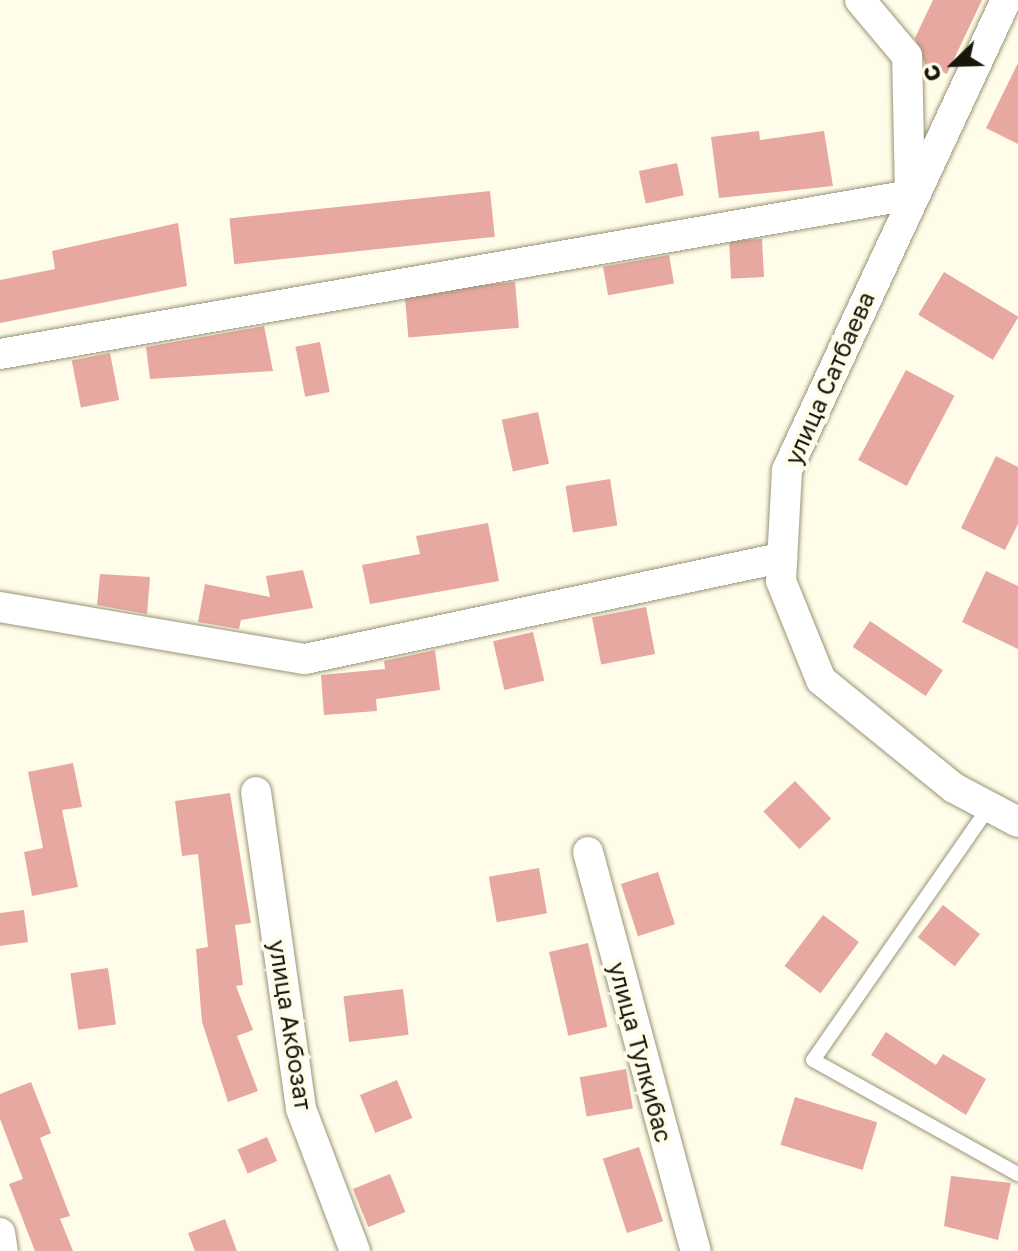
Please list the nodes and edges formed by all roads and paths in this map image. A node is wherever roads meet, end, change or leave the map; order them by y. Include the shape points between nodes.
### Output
1 (860, 0) edge
2 (1006, 0) edge
3 (910, 195) junction
4 (0, 354) edge
5 (782, 558) junction
6 (0, 607) edge
7 (256, 792) dead end
8 (989, 807) junction
9 (1018, 822) edge
10 (588, 852) dead end
11 (1018, 1174) edge
12 (0, 1233) edge
13 (3, 1251) edge
14 (355, 1251) edge
15 (696, 1251) edge

1 - 3 street via 907,56
2 - 3 street, улица Сатбаева
3 - 4 street
3 - 5 street, улица Сатбаева via 787,470
5 - 6 street via 305,659
5 - 8 street, улица Сатбаева via 781,581 821,680 954,788
7 - 14 street, улица Акбозат via 301,1109
8 - 9 street, улица Сатбаева
8 - 11 lane via 813,1060
10 - 15 street, улица Тулкибас
12 - 13 street

